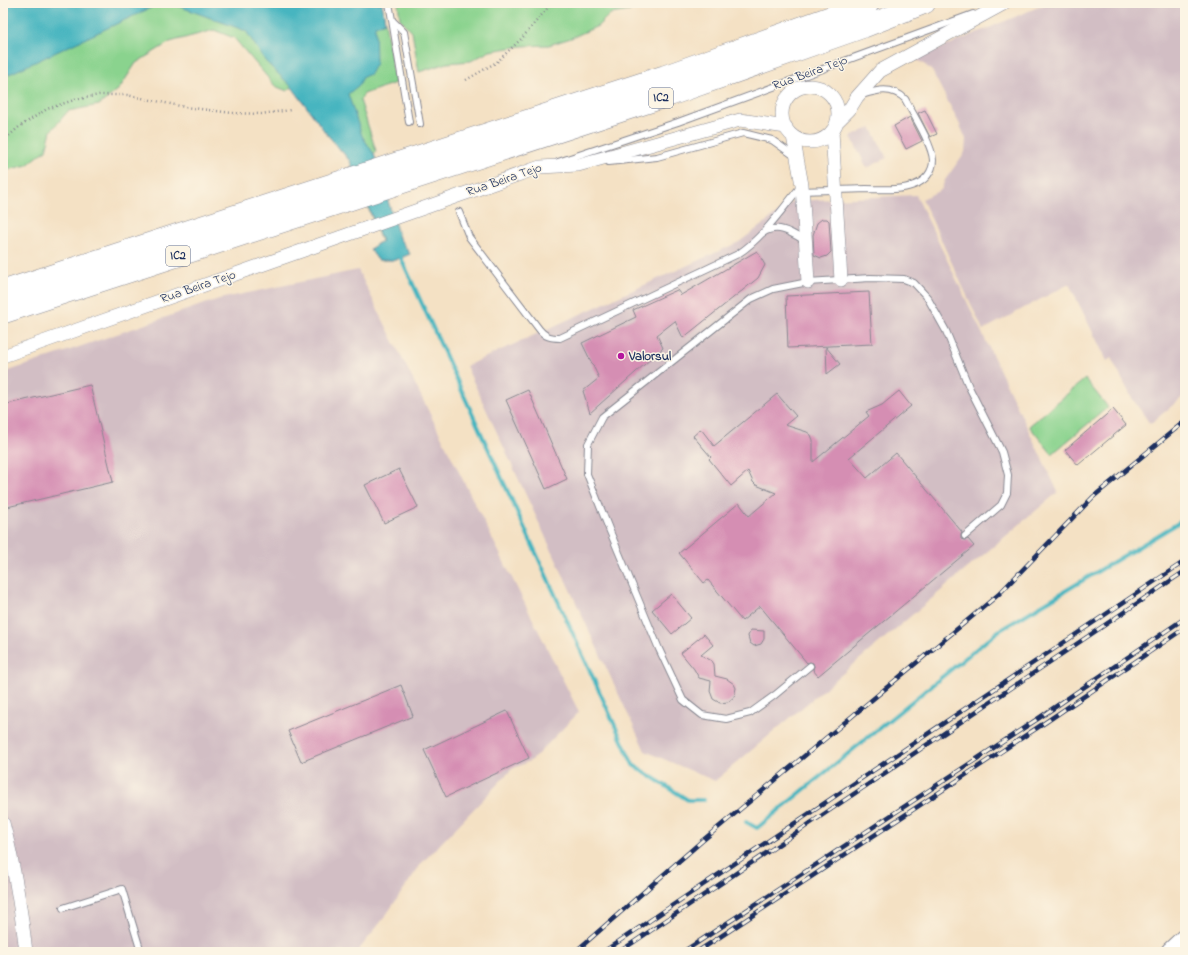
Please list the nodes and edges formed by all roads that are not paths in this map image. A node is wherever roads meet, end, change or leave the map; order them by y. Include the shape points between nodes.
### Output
1 (389, 3) edge
2 (868, 3) edge
3 (925, 3) edge
4 (1004, 3) edge
5 (392, 20) junction
6 (857, 97) junction
7 (409, 122) dead end
8 (420, 124) dead end
9 (835, 126) junction
10 (790, 131) junction
11 (797, 158) junction
12 (578, 165) junction
13 (540, 167) junction
14 (391, 176) junction
15 (802, 188) junction
16 (348, 190) junction
17 (835, 190) junction
18 (459, 212) dead end
19 (760, 235) junction
20 (805, 241) junction
21 (841, 280) junction
22 (808, 282) junction
23 (3, 291) edge
24 (3, 313) edge
25 (3, 356) edge
26 (965, 536) dead end
27 (810, 666) dead end
28 (3, 823) edge
29 (63, 908) dead end
30 (1185, 940) edge
31 (26, 952) edge
32 (141, 952) edge
33 (1171, 952) edge

1 - 5 lane
2 - 14 highway, IC2
3 - 14 highway, IC2 via 671,95
4 - 6 street via 880,71
4 - 13 lane, Rua Beira Tejo via 678,122
5 - 7 lane
5 - 8 lane via 404,32
6 - 9 street
6 - 17 lane via 882,90 900,94 928,142 933,158 932,166 929,175 914,185 895,189
9 - 10 street via 826,137 814,141 801,140
9 - 10 street via 838,108 832,96 817,86 807,86 798,88 786,101 783,114
9 - 17 street
10 - 11 street
10 - 12 street via 740,120
11 - 12 lane via 772,140 743,133 657,157
11 - 15 street
12 - 13 street
13 - 25 street, Rua Beira Tejo
14 - 16 highway, IC2
15 - 17 lane
15 - 19 lane
15 - 20 street
16 - 23 highway, IC2
16 - 24 highway, IC2
17 - 21 street
18 - 19 lane via 469,237 494,271 542,334 552,338 560,338 738,254
19 - 20 lane via 775,228
20 - 22 street
21 - 22 lane
21 - 26 lane via 904,279 914,283 927,297 946,331 969,387 1002,452 1008,475 1007,493 1001,505
22 - 27 lane via 773,289 751,299 602,417 588,444 587,474 683,700 702,715 726,719 750,714
28 - 31 street via 10,850
29 - 32 lane via 122,888
30 - 33 main road

